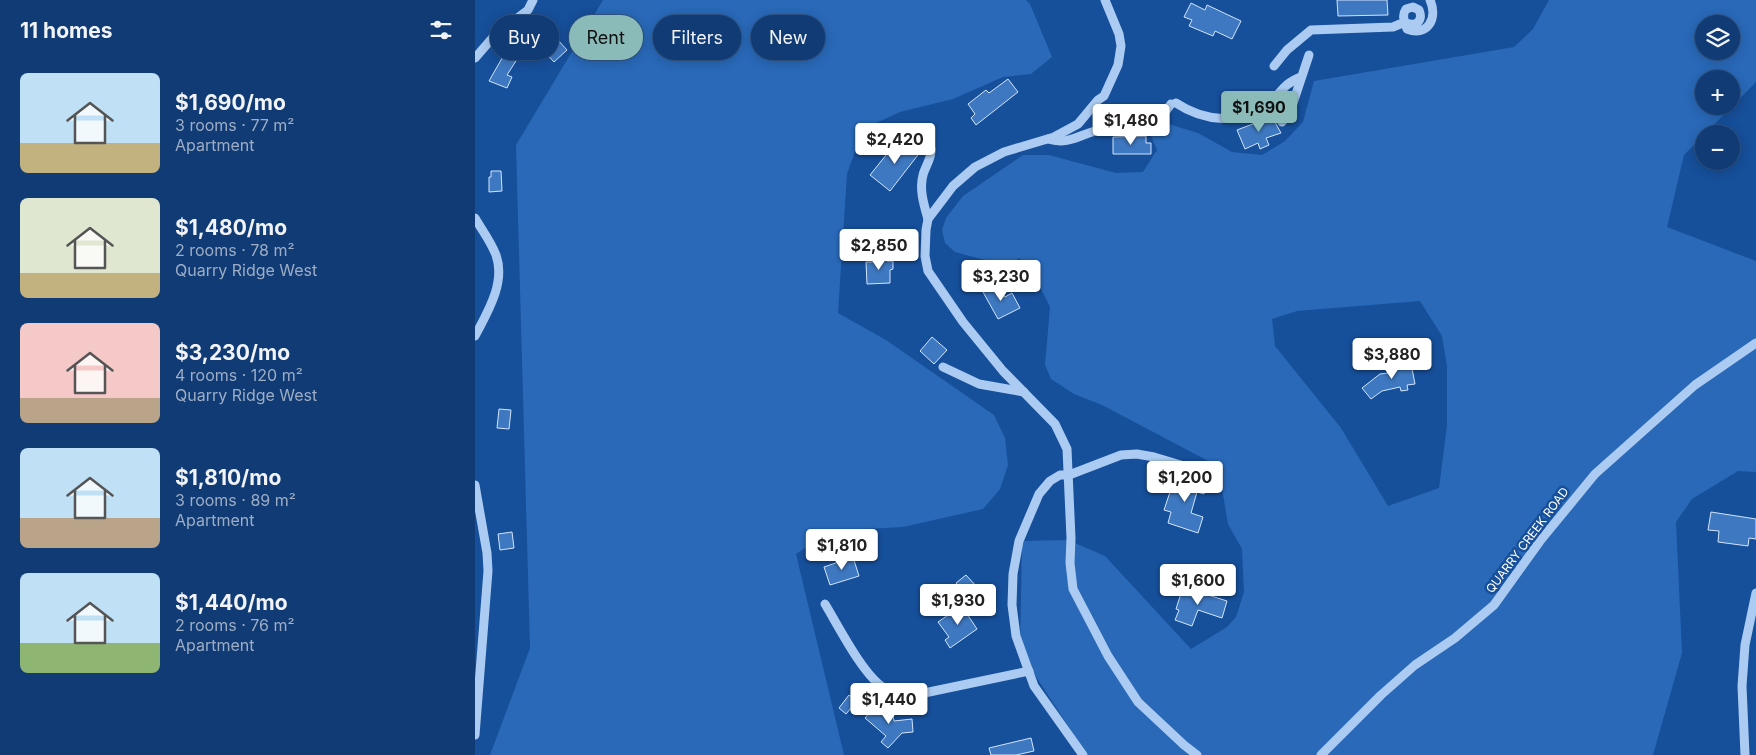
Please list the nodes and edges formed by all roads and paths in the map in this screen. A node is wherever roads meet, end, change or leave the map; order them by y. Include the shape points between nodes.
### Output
1 (533, 0) edge
2 (1105, 0) edge
3 (1430, 0) edge
4 (1309, 55) dead end
5 (475, 58) edge
6 (1274, 66) dead end
7 (1301, 77) junction
8 (1282, 122) dead end
9 (917, 137) dead end
10 (1048, 138) junction
11 (475, 218) edge
12 (928, 219) junction
13 (475, 336) edge
14 (1756, 343) edge
15 (943, 367) dead end
16 (1024, 392) junction
17 (1195, 471) dead end
18 (1069, 475) junction
19 (475, 484) edge
20 (1756, 592) edge
21 (825, 604) dead end
22 (1029, 671) junction
23 (475, 735) edge
24 (1083, 755) edge
25 (1197, 755) edge
26 (1321, 755) edge
27 (1745, 755) edge

1 - 5 street via 528,10 495,35
2 - 10 street via 1121,40 1119,65 1104,96 1078,124
3 - 6 street via 1433,16 1426,28 1415,32 1407,29 1405,22 1393,26 1311,30
4 - 7 street
7 - 8 street via 1291,109
7 - 10 street via 1289,82 1267,105 1233,119 1188,112 1174,104 1145,130 1105,129 1057,142
9 - 12 street via 932,153 921,186
10 - 12 street via 1004,152 975,167 953,186
11 - 13 street via 498,264 496,293
12 - 16 street via 925,242 928,271 963,322 1003,372
14 - 26 street, QUARRY CREEK ROAD via 1695,385 1595,474 1493,605 1455,638 1415,664
15 - 16 street via 979,384
16 - 18 street via 1055,424 1067,449
17 - 18 street via 1137,454 1121,455
18 - 22 street via 1059,475 1039,494 1019,541 1012,605 1016,636
18 - 25 street via 1073,589 1108,656 1139,702
19 - 23 street via 488,571
20 - 27 street via 1745,645 1742,686
21 - 22 street via 868,673 883,687 897,694 910,696
22 - 24 street via 1034,686

